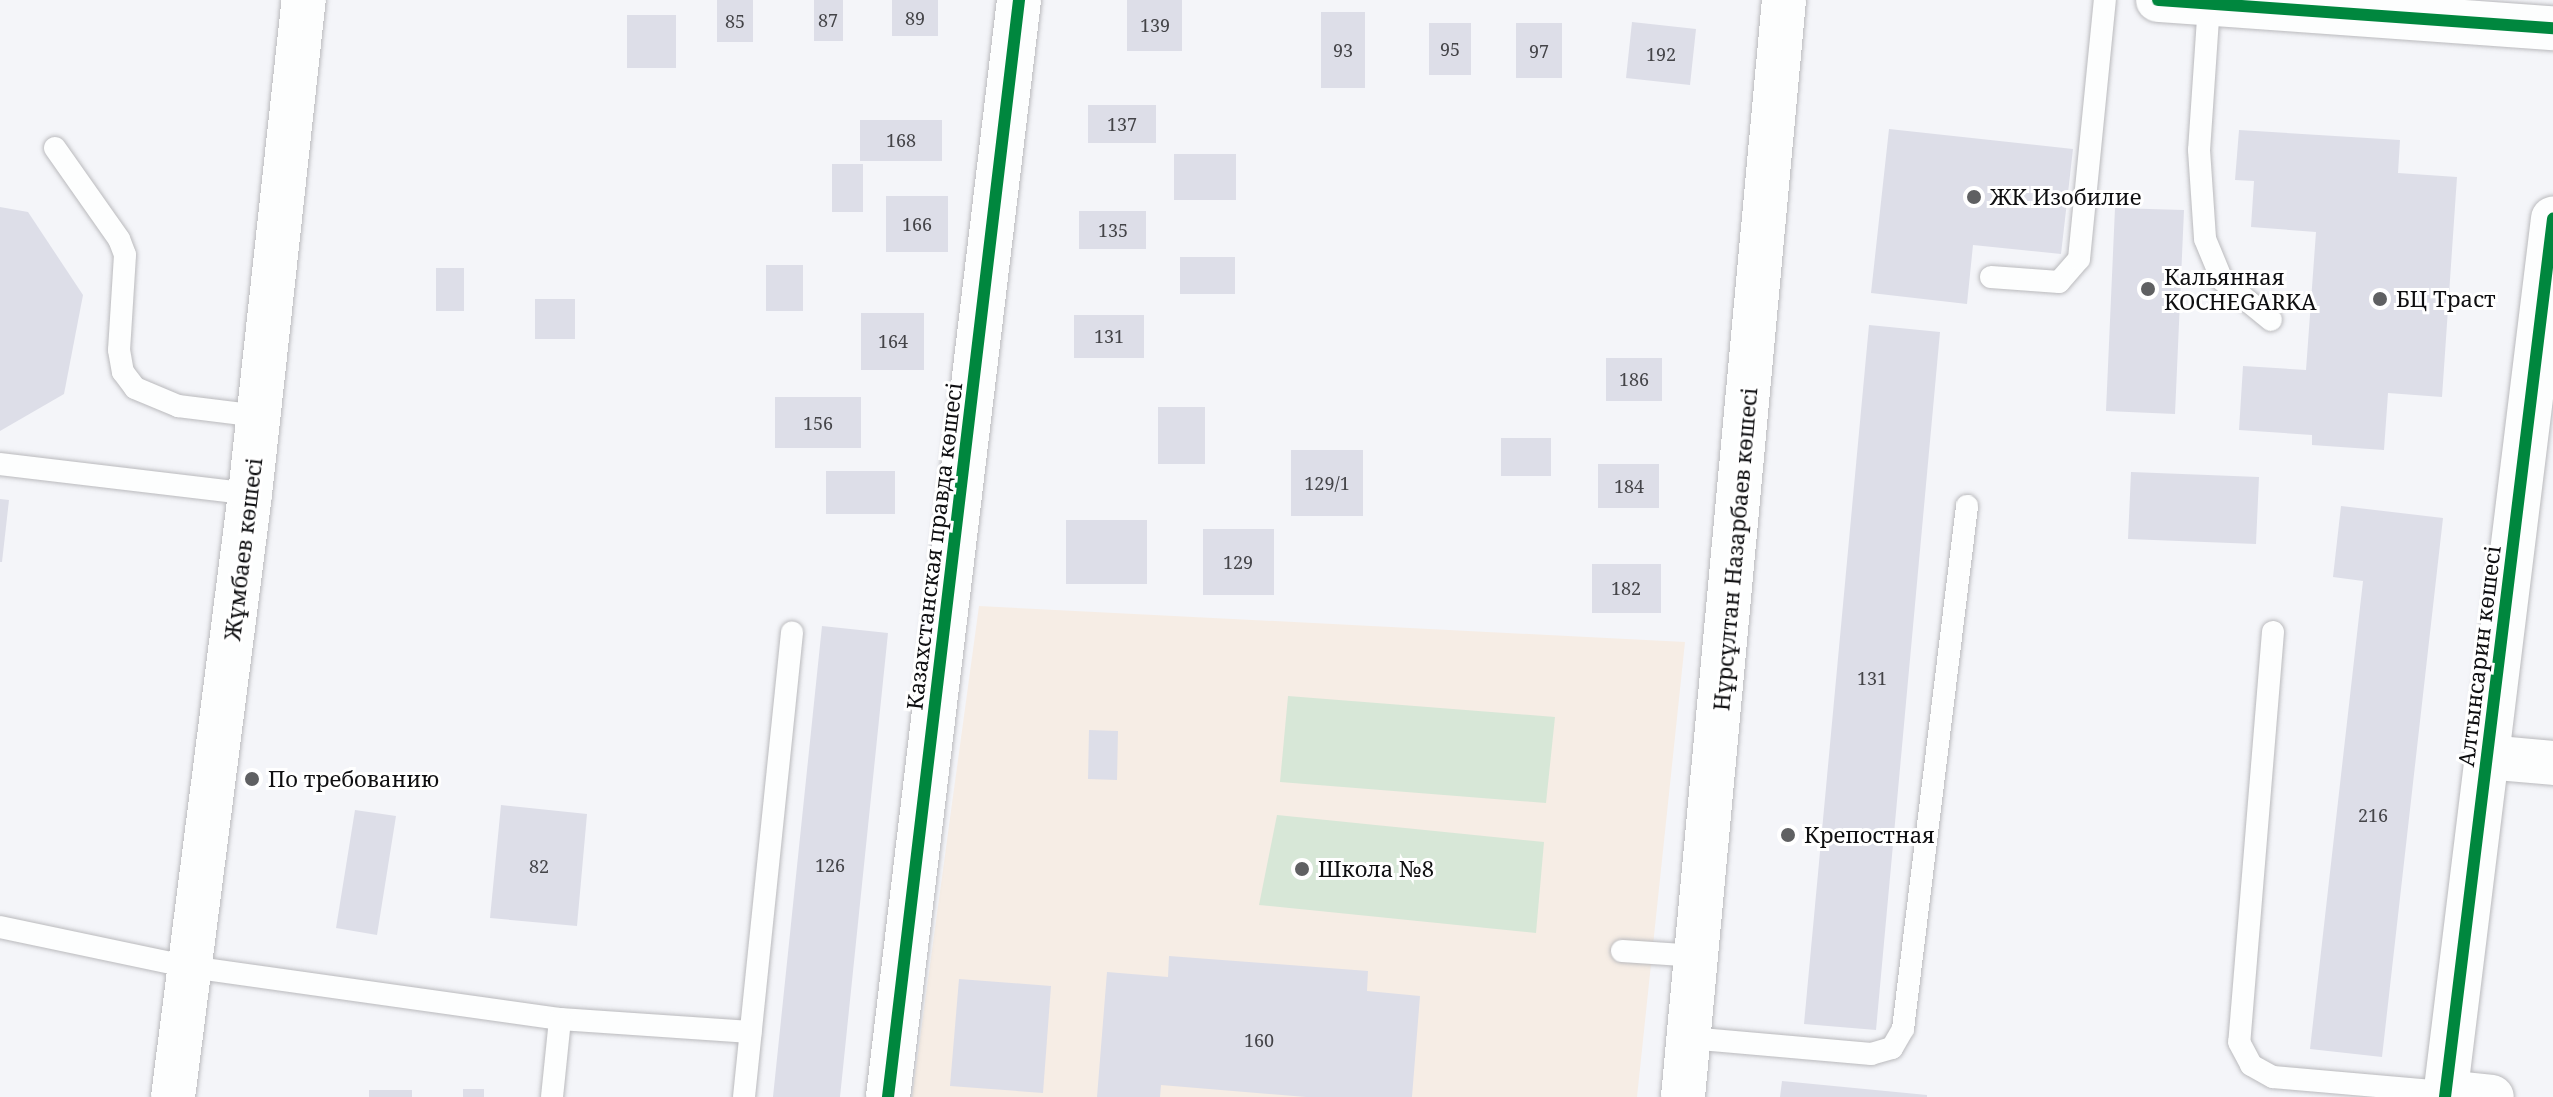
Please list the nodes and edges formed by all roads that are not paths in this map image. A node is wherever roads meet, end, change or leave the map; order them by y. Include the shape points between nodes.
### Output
1 (281, 0) edge
2 (304, 0) edge
3 (322, 0) edge
4 (1019, 0) edge
5 (1784, 0) edge
6 (2105, 0) edge
7 (2158, 0) edge
8 (2209, 4) junction
9 (2553, 28) edge
10 (297, 60) junction
11 (55, 148) dead end
12 (2553, 219) edge
13 (1991, 277) dead end
14 (2271, 320) dead end
15 (258, 416) junction
16 (0, 464) edge
17 (250, 494) junction
18 (1967, 506) dead end
19 (792, 632) dead end
20 (2273, 632) dead end
21 (2486, 757) junction
22 (2553, 763) edge
23 (0, 927) edge
24 (1622, 951) dead end
25 (1698, 956) junction
26 (190, 967) junction
27 (560, 1019) junction
28 (751, 1032) junction
29 (1689, 1038) junction
30 (2445, 1094) edge
31 (173, 1097) edge
32 (552, 1097) edge
33 (744, 1097) edge
34 (888, 1097) edge
35 (1683, 1097) edge
36 (2492, 1097) edge

1 - 10 street
2 - 10 street, Жұмбаев көшесі
3 - 10 street
4 - 34 street, Казахстанская правда көшесі
5 - 25 street, Нұрсұлтан Назарбаев көшесі
6 - 13 lane via 2079,259 2059,282
7 - 8 street
8 - 9 street
8 - 14 lane via 2199,150 2205,239 2222,280
10 - 15 street, Жұмбаев көшесі
11 - 15 lane via 125,255 119,350 123,372 135,388 178,406
12 - 21 street, Алтынсарин көшесі
15 - 17 street, Жұмбаев көшесі
16 - 17 lane
17 - 26 street, Жұмбаев көшесі
18 - 29 lane via 1903,1029 1892,1048 1871,1054
19 - 28 lane
20 - 30 lane via 2239,1042 2251,1065 2273,1077
21 - 22 street
21 - 30 street, Алтынсарин көшесі
23 - 26 lane
24 - 25 lane
25 - 29 street, Нұрсұлтан Назарбаев көшесі
26 - 27 lane
26 - 31 street, Жұмбаев көшесі
27 - 28 lane
27 - 32 lane
28 - 33 lane
29 - 35 street, Нұрсұлтан Назарбаев көшесі
30 - 36 street

